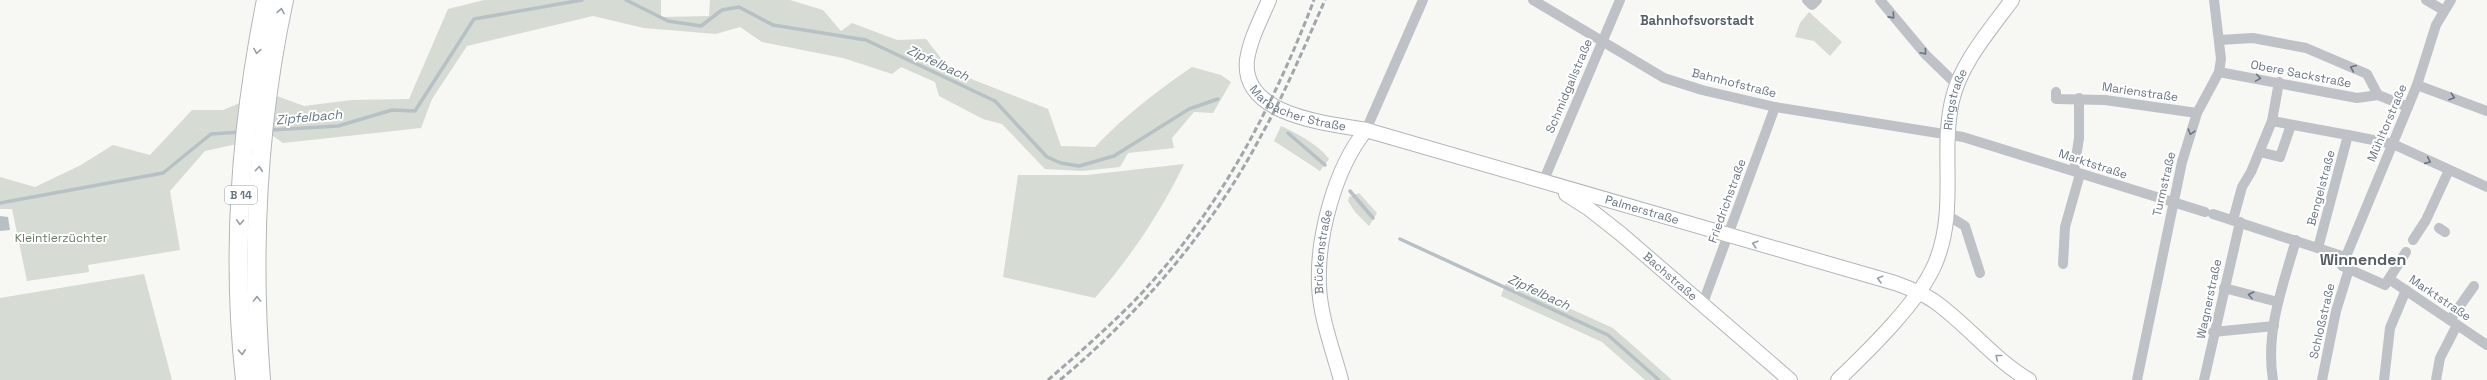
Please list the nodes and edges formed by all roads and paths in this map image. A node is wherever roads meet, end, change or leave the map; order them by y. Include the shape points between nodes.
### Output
1 (266, 0) edge
2 (284, 0) edge
3 (1269, 0) edge
4 (1423, 0) edge
5 (1533, 0) edge
6 (1620, 0) edge
7 (1880, 0) edge
8 (2012, 0) edge
9 (2214, 0) edge
10 (2426, 0) edge
11 (2451, 0) edge
12 (2443, 10) junction
13 (1603, 40) junction
14 (2219, 40) junction
15 (2219, 72) junction
16 (2279, 82) junction
17 (1957, 84) junction
18 (2417, 85) junction
19 (2056, 92) dead end
20 (2378, 96) junction
21 (2079, 98) junction
22 (1775, 107) junction
23 (2408, 107) junction
24 (2487, 111) edge
25 (2197, 113) junction
26 (2272, 121) junction
27 (2291, 125) junction
28 (1366, 130) junction
29 (1948, 134) junction
30 (2348, 135) junction
31 (2393, 144) junction
32 (2260, 152) junction
33 (2449, 170) junction
34 (2077, 172) junction
35 (1542, 182) junction
36 (2487, 187) edge
37 (2172, 203) junction
38 (1947, 215) junction
39 (2236, 221) junction
40 (1729, 236) junction
41 (2296, 240) junction
42 (2413, 240) dead end
43 (2318, 248) junction
44 (2406, 252) dead end
45 (2345, 257) junction
46 (2063, 264) dead end
47 (2349, 269) junction
48 (1980, 273) dead end
49 (2389, 279) junction
50 (2474, 286) dead end
51 (2224, 288) junction
52 (2406, 290) junction
53 (1917, 291) junction
54 (2278, 302) junction
55 (1703, 303) junction
56 (2454, 323) junction
57 (2274, 326) junction
58 (2217, 332) junction
59 (2487, 345) edge
60 (1787, 377) edge
61 (2025, 379) edge
62 (245, 380) edge
63 (261, 380) edge
64 (1341, 380) edge
65 (1838, 380) edge
66 (2137, 380) edge
67 (2204, 380) edge
68 (2273, 380) edge
69 (2322, 380) edge
70 (2384, 380) edge
71 (2436, 380) edge

1 -> 62 highway, B 14 via 243,163 240,274
63 -> 2 highway, B 14 via 257,305 259,173 273,57
3 - 28 street, Marbacher Straße via 1250,46 1247,62 1255,92 1266,102 1288,113
4 - 28 street
5 - 13 street, Bahnhofstraße
6 - 13 street, Schmidgallstraße
7 -> 17 street via 1926,55
8 - 17 street, Ringstraße via 1976,51
9 - 14 street, Turmstraße
10 - 12 street
11 - 12 street, Mühltorstraße
12 - 18 street, Mühltorstraße
13 - 22 street, Bahnhofstraße via 1664,78 1702,90
13 - 35 street, Schmidgallstraße
14 - 15 street, Turmstraße
20 -> 14 street via 2366,74 2306,48 2253,38
15 -> 16 street, Obere Sackstraße
15 - 25 street, Turmstraße
16 - 20 street, Obere Sackstraße via 2357,98
16 - 26 street
17 - 29 street, Ringstraße
18 - 23 street, Mühltorstraße
18 -> 24 street
19 - 21 street, Marienstraße via 2056,99
20 - 23 street
21 - 25 street, Marienstraße
21 - 34 street
22 - 29 street, Bahnhofstraße
22 - 40 street, Friedrichstraße
23 - 31 street, Mühltorstraße
25 -> 37 street, Turmstraße
26 - 27 street, Bengelstraße
26 - 32 street
27 - 30 street, Bengelstraße
27 - 32 street via 2280,157
28 - 35 street, Palmerstraße
28 - 64 street, Brückenstraße via 1354,145 1334,192 1320,255 1319,286 1323,316
29 - 34 street, Marktstraße via 1974,135
29 - 38 street, Ringstraße
30 - 31 street, Bengelstraße
30 - 43 street, Bengelstraße
31 -> 33 street, Bengelstraße
31 - 45 street, Mühltorstraße
32 - 39 street via 2242,187
33 - 36 street, Bengelstraße
33 - 42 street via 2426,220
34 - 37 street, Marktstraße
34 - 46 street via 2065,227
35 - 40 street, Palmerstraße
35 - 55 street, Bachstraße via 1588,208
37 - 39 street, Marktstraße
37 - 66 street, Turmstraße
38 - 48 street via 1965,226
38 - 53 street, Ringstraße via 1935,264
39 - 41 street, Marktstraße
39 - 51 street, Wagnerstraße
53 -> 40 street, Palmerstraße
40 - 55 street, Friedrichstraße
41 - 43 street, Marktstraße
41 - 54 street
43 - 45 street, Marktstraße
44 - 49 street
45 - 47 street via 2342,266
47 - 49 street via 2384,285
47 - 69 street, Schloßstraße via 2336,311
49 - 52 street, Marktstraße
50 - 56 street
54 -> 51 street
51 - 58 street, Wagnerstraße
52 - 56 street, Marktstraße
52 - 70 street via 2390,328
61 -> 53 street via 1934,302
53 - 65 street, Ringstraße via 1898,317
54 - 57 street
55 - 60 street, Bachstraße
56 - 59 street, Marktstraße
56 - 71 street via 2440,358
57 - 58 street
57 - 68 street via 2271,351
58 - 67 street, Wagnerstraße

